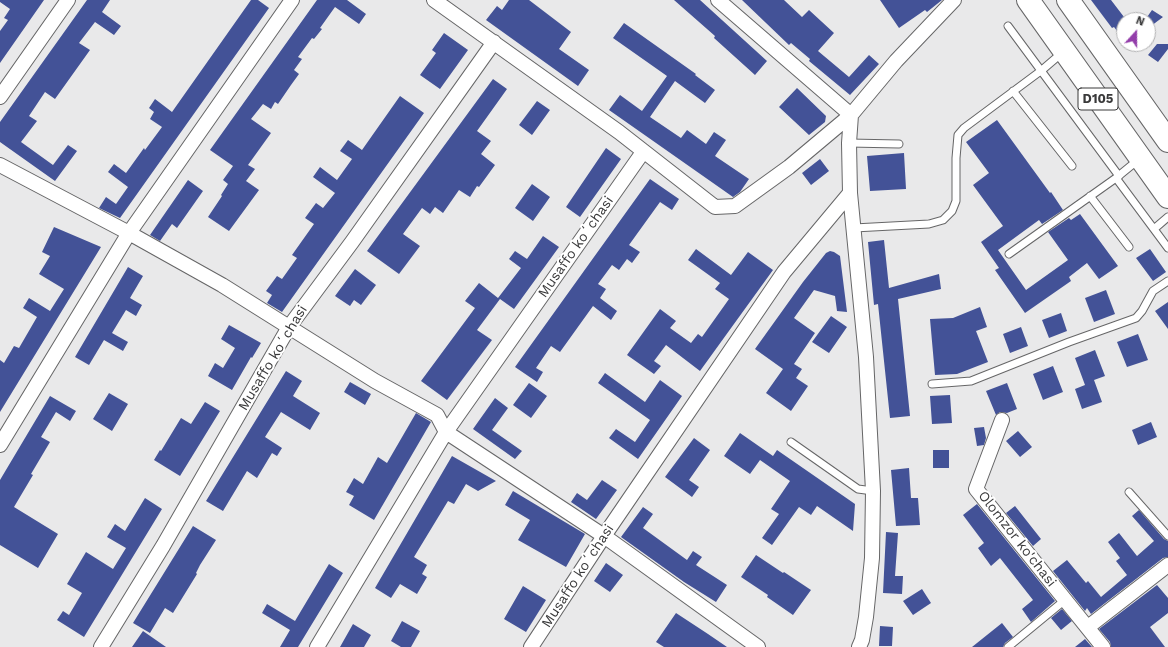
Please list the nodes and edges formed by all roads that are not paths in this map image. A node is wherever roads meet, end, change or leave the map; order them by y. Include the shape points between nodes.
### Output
1 (68, 0) edge
2 (292, 0) edge
3 (434, 0) edge
4 (718, 0) edge
5 (954, 0) edge
6 (1028, 0) edge
7 (1068, 0) edge
8 (1008, 26) dead end
9 (494, 42) junction
10 (1064, 51) junction
11 (1042, 70) junction
12 (1013, 91) junction
13 (0, 97) edge
14 (851, 115) junction
15 (1168, 141) edge
16 (849, 143) junction
17 (899, 144) dead end
18 (643, 152) junction
19 (1140, 158) junction
20 (0, 165) edge
21 (1072, 166) dead end
22 (1117, 177) junction
23 (850, 194) junction
24 (1090, 196) junction
25 (1168, 197) edge
26 (1168, 217) edge
27 (854, 228) junction
28 (1154, 229) junction
29 (129, 233) junction
30 (1129, 247) dead end
31 (1168, 248) edge
32 (1009, 254) dead end
33 (1168, 281) edge
34 (288, 327) junction
35 (932, 384) dead end
36 (1002, 420) dead end
37 (446, 432) junction
38 (791, 442) dead end
39 (0, 445) edge
40 (873, 491) junction
41 (1129, 492) dead end
42 (604, 536) junction
43 (1168, 536) edge
44 (1168, 565) edge
45 (1065, 600) junction
46 (1088, 627) junction
47 (101, 647) edge
48 (316, 647) edge
49 (531, 647) edge
50 (758, 647) edge
51 (859, 647) edge
52 (1008, 647) edge
53 (1104, 647) edge

1 - 13 street
2 - 29 street
3 - 9 street
4 - 14 street
5 - 14 street via 896,61
6 - 10 highway, D105
7 - 15 highway, D105
8 - 11 lane
9 - 18 street
9 - 34 street, Musaffo koʻchasi via 352,242
10 - 11 lane
10 - 19 highway, D105
11 - 12 lane
11 - 22 lane
12 - 21 lane
12 - 27 lane via 958,135 956,201 952,211 942,220 929,224
14 - 16 street
14 - 18 street via 789,167 735,206 715,206
16 - 17 lane
16 - 23 street
18 - 37 street, Musaffo koʻchasi
19 - 22 lane
19 - 25 highway, D105
20 - 29 street
22 - 24 lane
22 - 28 lane
23 - 27 street
23 - 42 street, Musaffo koʻchasi via 784,272
24 - 30 lane
24 - 32 lane
26 - 28 lane
27 - 40 street via 866,357
28 - 31 lane
29 - 34 street via 222,285
29 - 39 street
33 - 35 lane via 1153,292 1136,318 971,380
34 - 37 street via 375,381 437,415
34 - 47 street, Musaffo koʻchasi via 163,546
36 - 45 street, Olomzor ko'chasi via 976,489
37 - 42 street
37 - 48 street, Musaffo koʻchasi
38 - 40 lane via 858,489
40 - 51 street via 872,558 866,617
41 - 43 lane
42 - 49 street, Musaffo koʻchasi
42 - 50 street
44 - 46 street
45 - 46 street, Olomzor ko'chasi
45 - 52 lane
46 - 53 street, Olomzor ko'chasi

